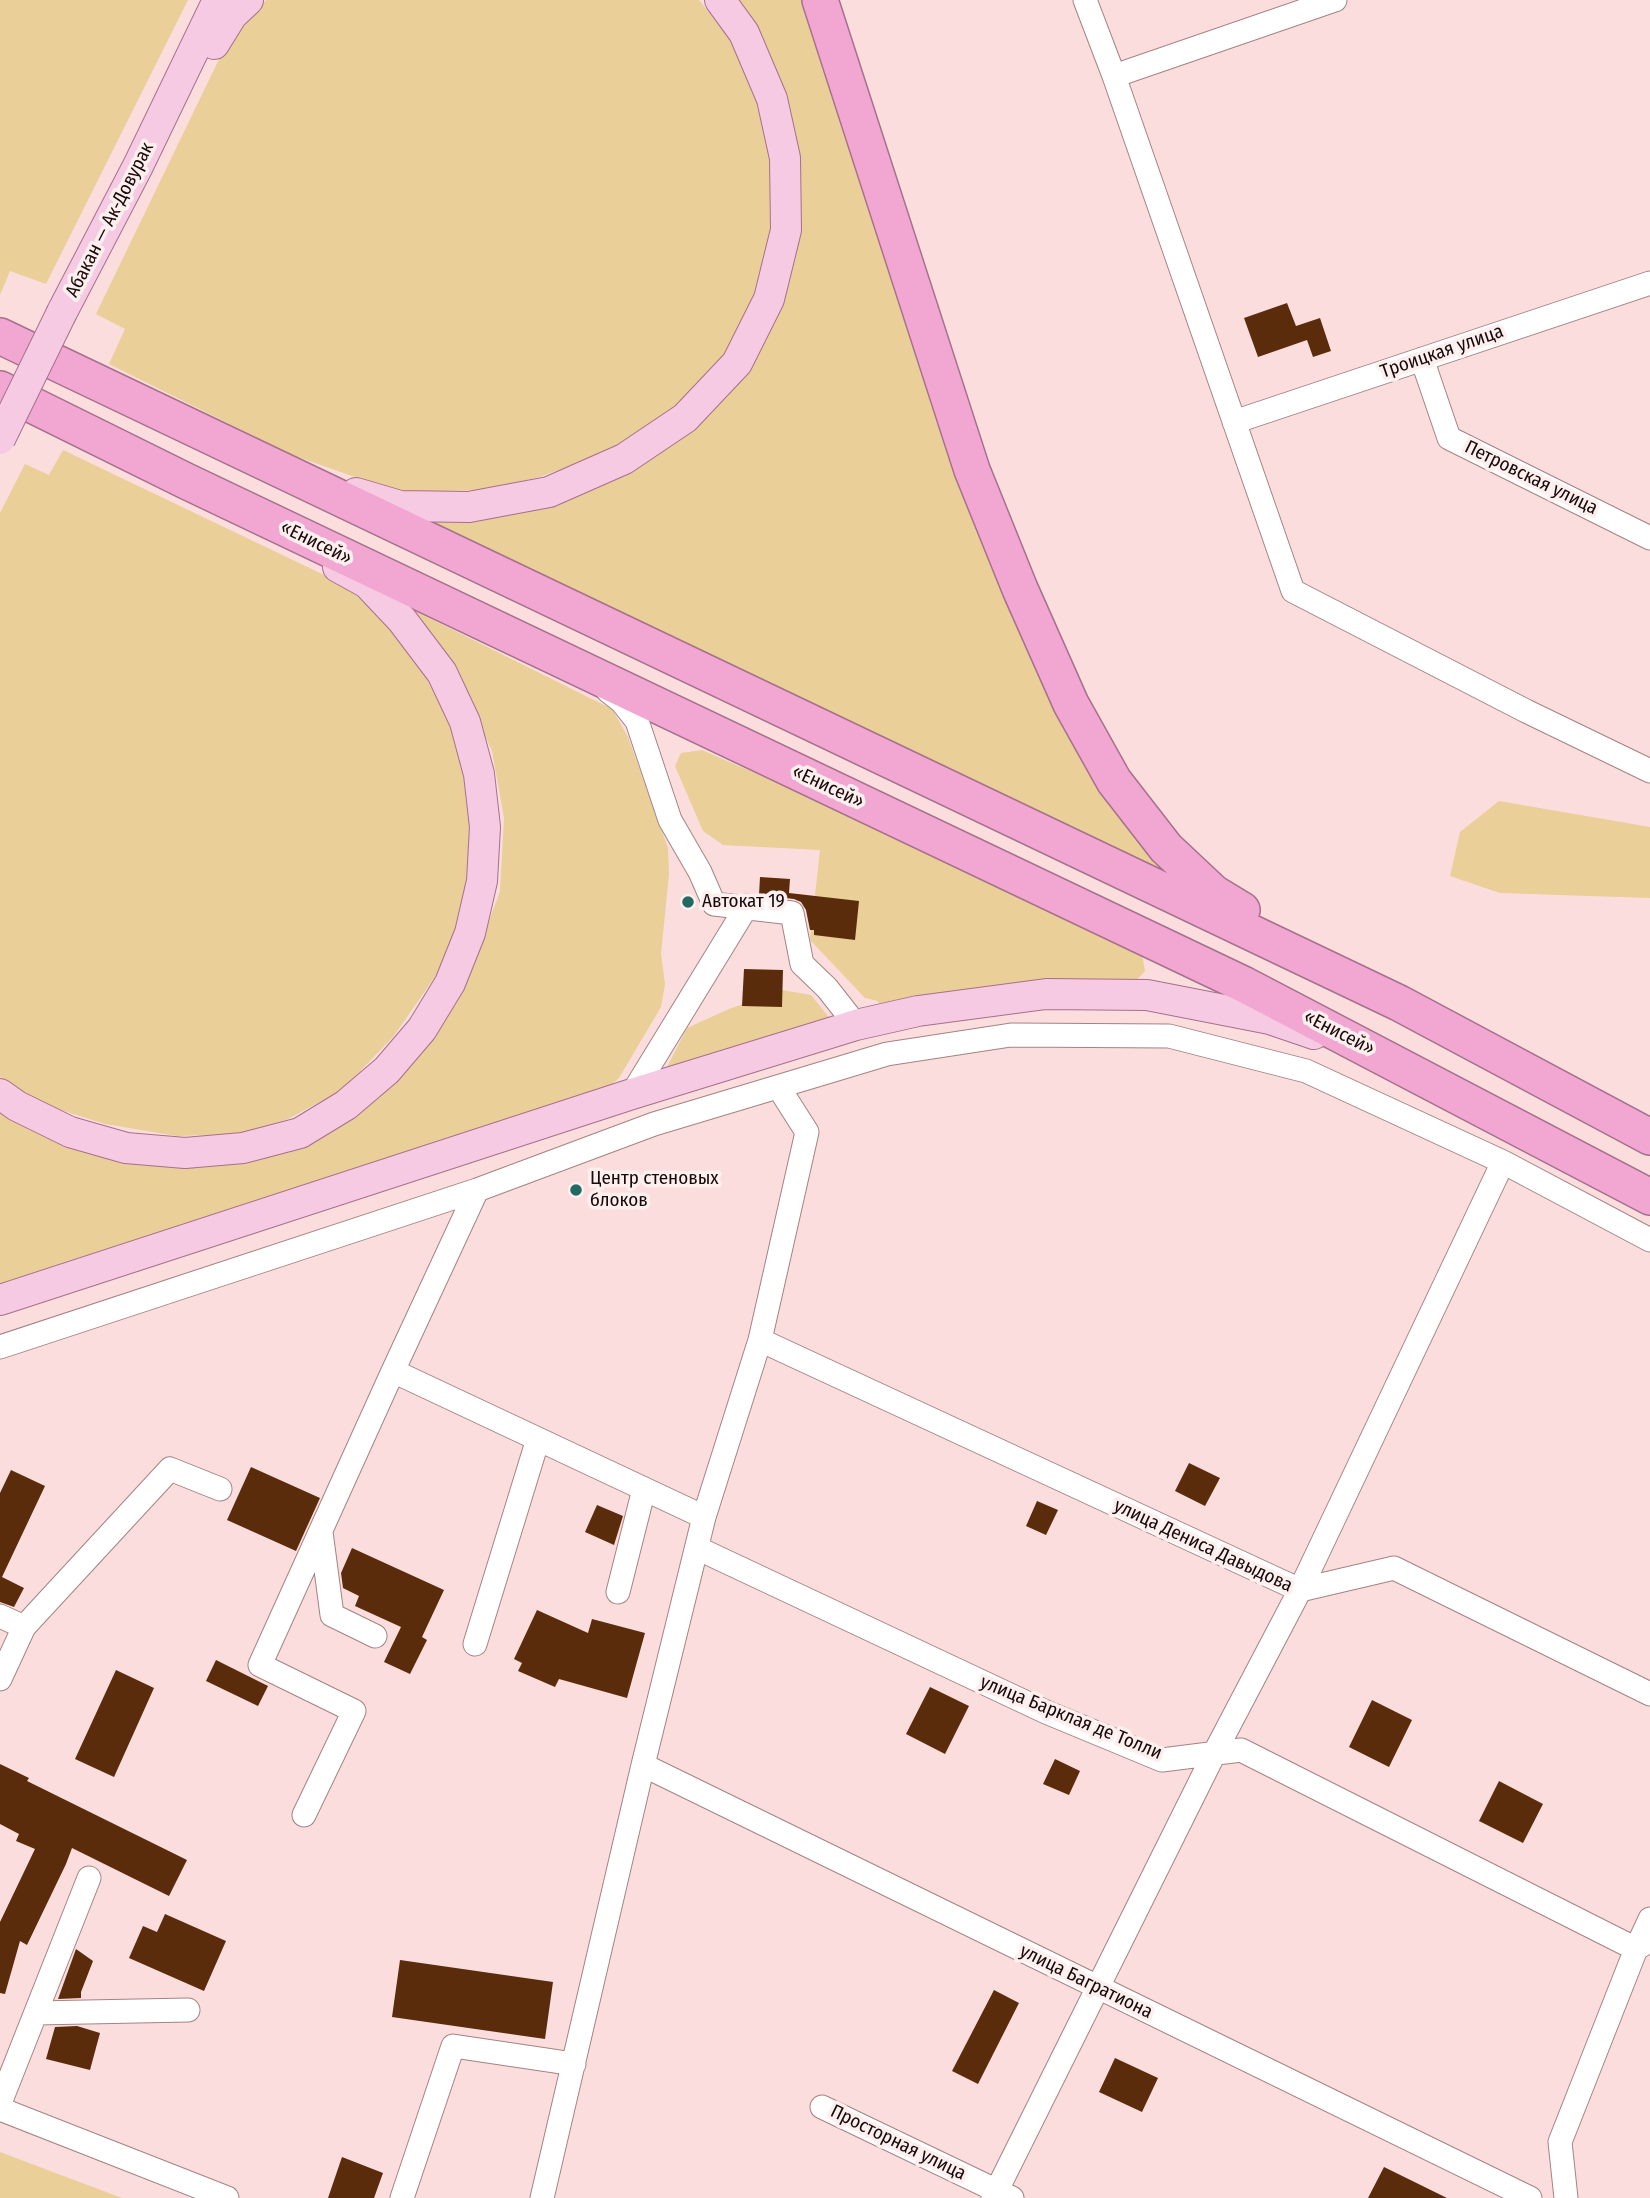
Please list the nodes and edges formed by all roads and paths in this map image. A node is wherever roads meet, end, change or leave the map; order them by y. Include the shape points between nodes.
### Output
1 (197, 0) edge
2 (218, 0) edge
3 (248, 0) edge
4 (720, 0) edge
5 (821, 0) edge
6 (1085, 0) edge
7 (1335, 0) edge
8 (1124, 73) junction
9 (138, 166) junction
10 (1650, 283) edge
11 (0, 336) edge
12 (1422, 359) junction
13 (0, 389) edge
14 (1234, 422) junction
15 (0, 439) edge
16 (285, 473) junction
17 (186, 481) junction
18 (1650, 538) edge
19 (580, 669) junction
20 (1650, 771) edge
21 (747, 906) junction
22 (1399, 1003) junction
23 (856, 1025) junction
24 (1397, 1063) junction
25 (779, 1087) junction
26 (0, 1094) edge
27 (632, 1094) junction
28 (1650, 1138) edge
29 (1503, 1162) junction
30 (477, 1190) junction
31 (1650, 1197) edge
32 (1650, 1240) edge
33 (0, 1300) edge
34 (760, 1340) junction
35 (0, 1347) edge
36 (393, 1371) junction
37 (538, 1439) junction
38 (220, 1489) dead end
39 (644, 1489) junction
40 (704, 1517) junction
41 (321, 1532) junction
42 (697, 1548) junction
43 (1300, 1591) junction
44 (618, 1592) dead end
45 (0, 1616) edge
46 (24, 1627) junction
47 (375, 1636) dead end
48 (475, 1644) dead end
49 (0, 1679) edge
50 (1650, 1694) edge
51 (1215, 1752) junction
52 (643, 1765) junction
53 (304, 1815) dead end
54 (89, 1878) dead end
55 (1650, 1919) edge
56 (1643, 1944) edge
57 (1097, 1987) junction
58 (188, 2010) dead end
59 (36, 2013) junction
60 (574, 2064) junction
61 (0, 2103) edge
62 (822, 2107) dead end
63 (0, 2109) edge
64 (1000, 2196) edge
65 (228, 2198) edge
66 (402, 2198) edge
67 (542, 2198) edge
68 (1531, 2198) edge
69 (1566, 2198) edge

1 - 9 main road
2 - 9 main road, Абакан — Ак-Довурак
3 - 9 main road via 232,15
4 - 16 main road via 754,55 772,100 785,158 786,230 769,299 737,363 685,418 624,459 549,492 469,507 400,506
5 - 22 highway via 972,470 1071,704 1114,781 1166,848 1214,893
6 - 8 street
7 - 8 street
8 - 14 street
9 - 15 main road, Абакан — Ак-Довурак, bridge
10 - 12 street, Троицкая улица
11 - 16 highway
12 - 14 street, Троицкая улица
12 - 18 street, Петровская улица via 1450,438
13 - 17 highway, «Енисей»
14 - 20 street via 1293,591
16 - 22 highway
17 - 19 highway, «Енисей»
17 - 26 main road via 367,583 442,673 465,722 479,774 485,827 482,881 470,933 450,983 396,1060 346,1105 300,1133 243,1148 185,1153 126,1147 70,1132
19 - 21 street via 638,721 670,820 714,904
19 - 24 highway, «Енисей» via 1245,985
21 - 23 street via 792,913 802,964
21 - 27 street
22 - 28 highway
23 - 24 main road via 918,1011 1045,994 1147,995 1270,1019
23 - 27 main road
24 - 31 highway, «Енисей»
25 - 29 street via 887,1054 1011,1035 1169,1036 1306,1071
25 - 30 street via 654,1124
25 - 34 street via 807,1132
27 - 33 main road
29 - 32 street
29 - 43 street
30 - 35 street
30 - 36 street
34 - 40 street
34 - 43 street, улица Дениса Давыдова
36 - 37 street
36 - 41 street
37 - 39 street
37 - 48 street
38 - 46 street via 170,1469
39 - 40 street
39 - 44 street
40 - 42 street
41 - 47 street via 332,1615
41 - 53 street via 260,1665 354,1711
42 - 51 street, улица Барклая де Толли via 1046,1712 1162,1760
42 - 52 street
43 - 50 street, улица Дениса Давыдова via 1394,1568
43 - 51 street
45 - 46 street
46 - 49 street
51 - 56 street, улица Барклая де Толли via 1241,1749
51 - 57 street
52 - 57 street, улица Багратиона
52 - 60 street
54 - 59 street
55 - 56 street
56 - 69 street via 1560,2142
57 - 64 street
57 - 68 street, улица Багратиона
58 - 59 street
59 - 61 street
60 - 66 street via 453,2046
60 - 67 street
62 - 64 street, Просторная улица
63 - 65 street

